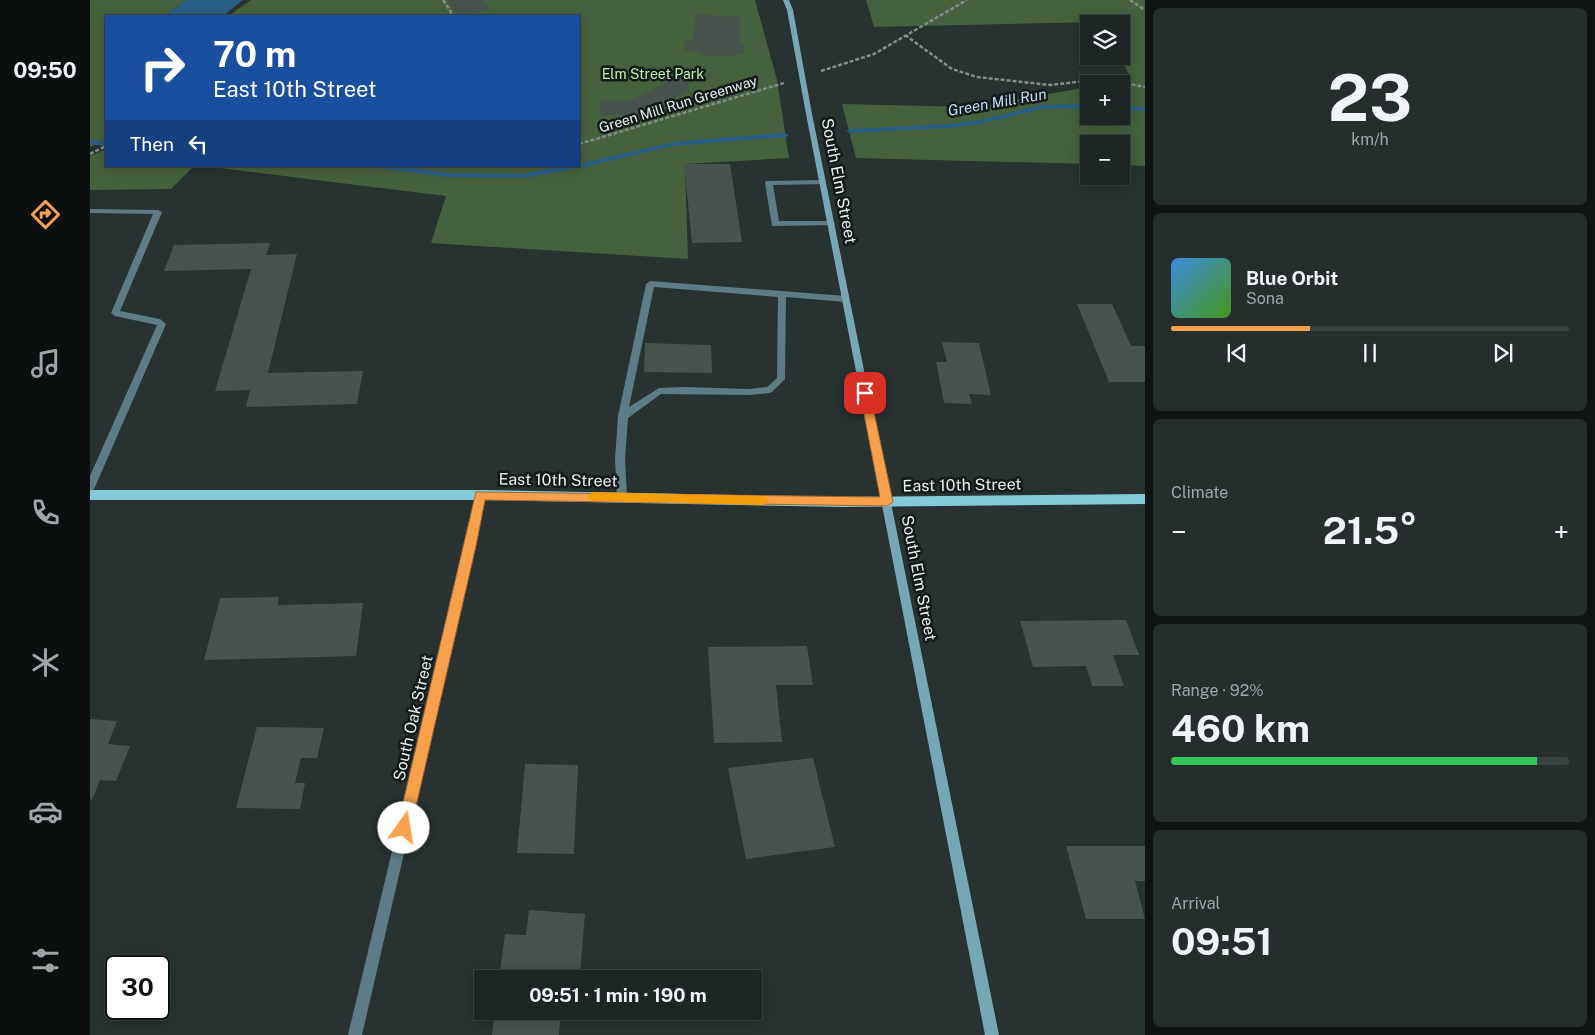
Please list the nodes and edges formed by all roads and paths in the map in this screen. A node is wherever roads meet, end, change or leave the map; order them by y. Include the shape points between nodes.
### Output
1 (443, 0) edge
2 (786, 0) edge
3 (792, 0) edge
4 (967, 0) edge
5 (1130, 0) edge
6 (790, 10) junction
7 (1145, 10) edge
8 (449, 15) edge
9 (905, 36) junction
10 (828, 68) dead end
11 (783, 83) dead end
12 (1145, 87) edge
13 (580, 144) edge
14 (105, 146) edge
15 (90, 154) edge
16 (823, 182) junction
17 (90, 211) edge
18 (831, 223) junction
19 (782, 294) junction
20 (846, 299) junction
21 (623, 416) junction
22 (90, 487) edge
23 (90, 495) edge
24 (480, 495) junction
25 (622, 497) junction
26 (1145, 499) edge
27 (887, 502) junction
28 (355, 1035) edge
29 (992, 1035) edge

1 - 8 path via 451,12
2 - 6 street, South Elm Street
3 - 6 street, South Elm Street
4 - 9 path
5 - 7 path
6 - 16 street, South Elm Street
9 - 10 path via 874,54
9 - 12 path via 952,69 977,77 1050,85 1104,79
11 - 13 path, Green Mill Run Greenway
14 - 15 path
16 - 18 street, South Elm Street
16 - 18 street via 769,182 775,224
17 - 22 street via 158,212 116,313 162,324
18 - 20 street, South Elm Street
19 - 20 street
19 - 21 street via 781,379 770,390 659,391
19 - 21 street via 650,284
20 - 27 street, South Elm Street
21 - 25 street
23 - 24 main road, East 10th Street
24 - 25 main road, East 10th Street
24 - 28 street, South Oak Street
25 - 27 main road, East 10th Street
26 - 27 main road, East 10th Street
27 - 29 street, South Elm Street

